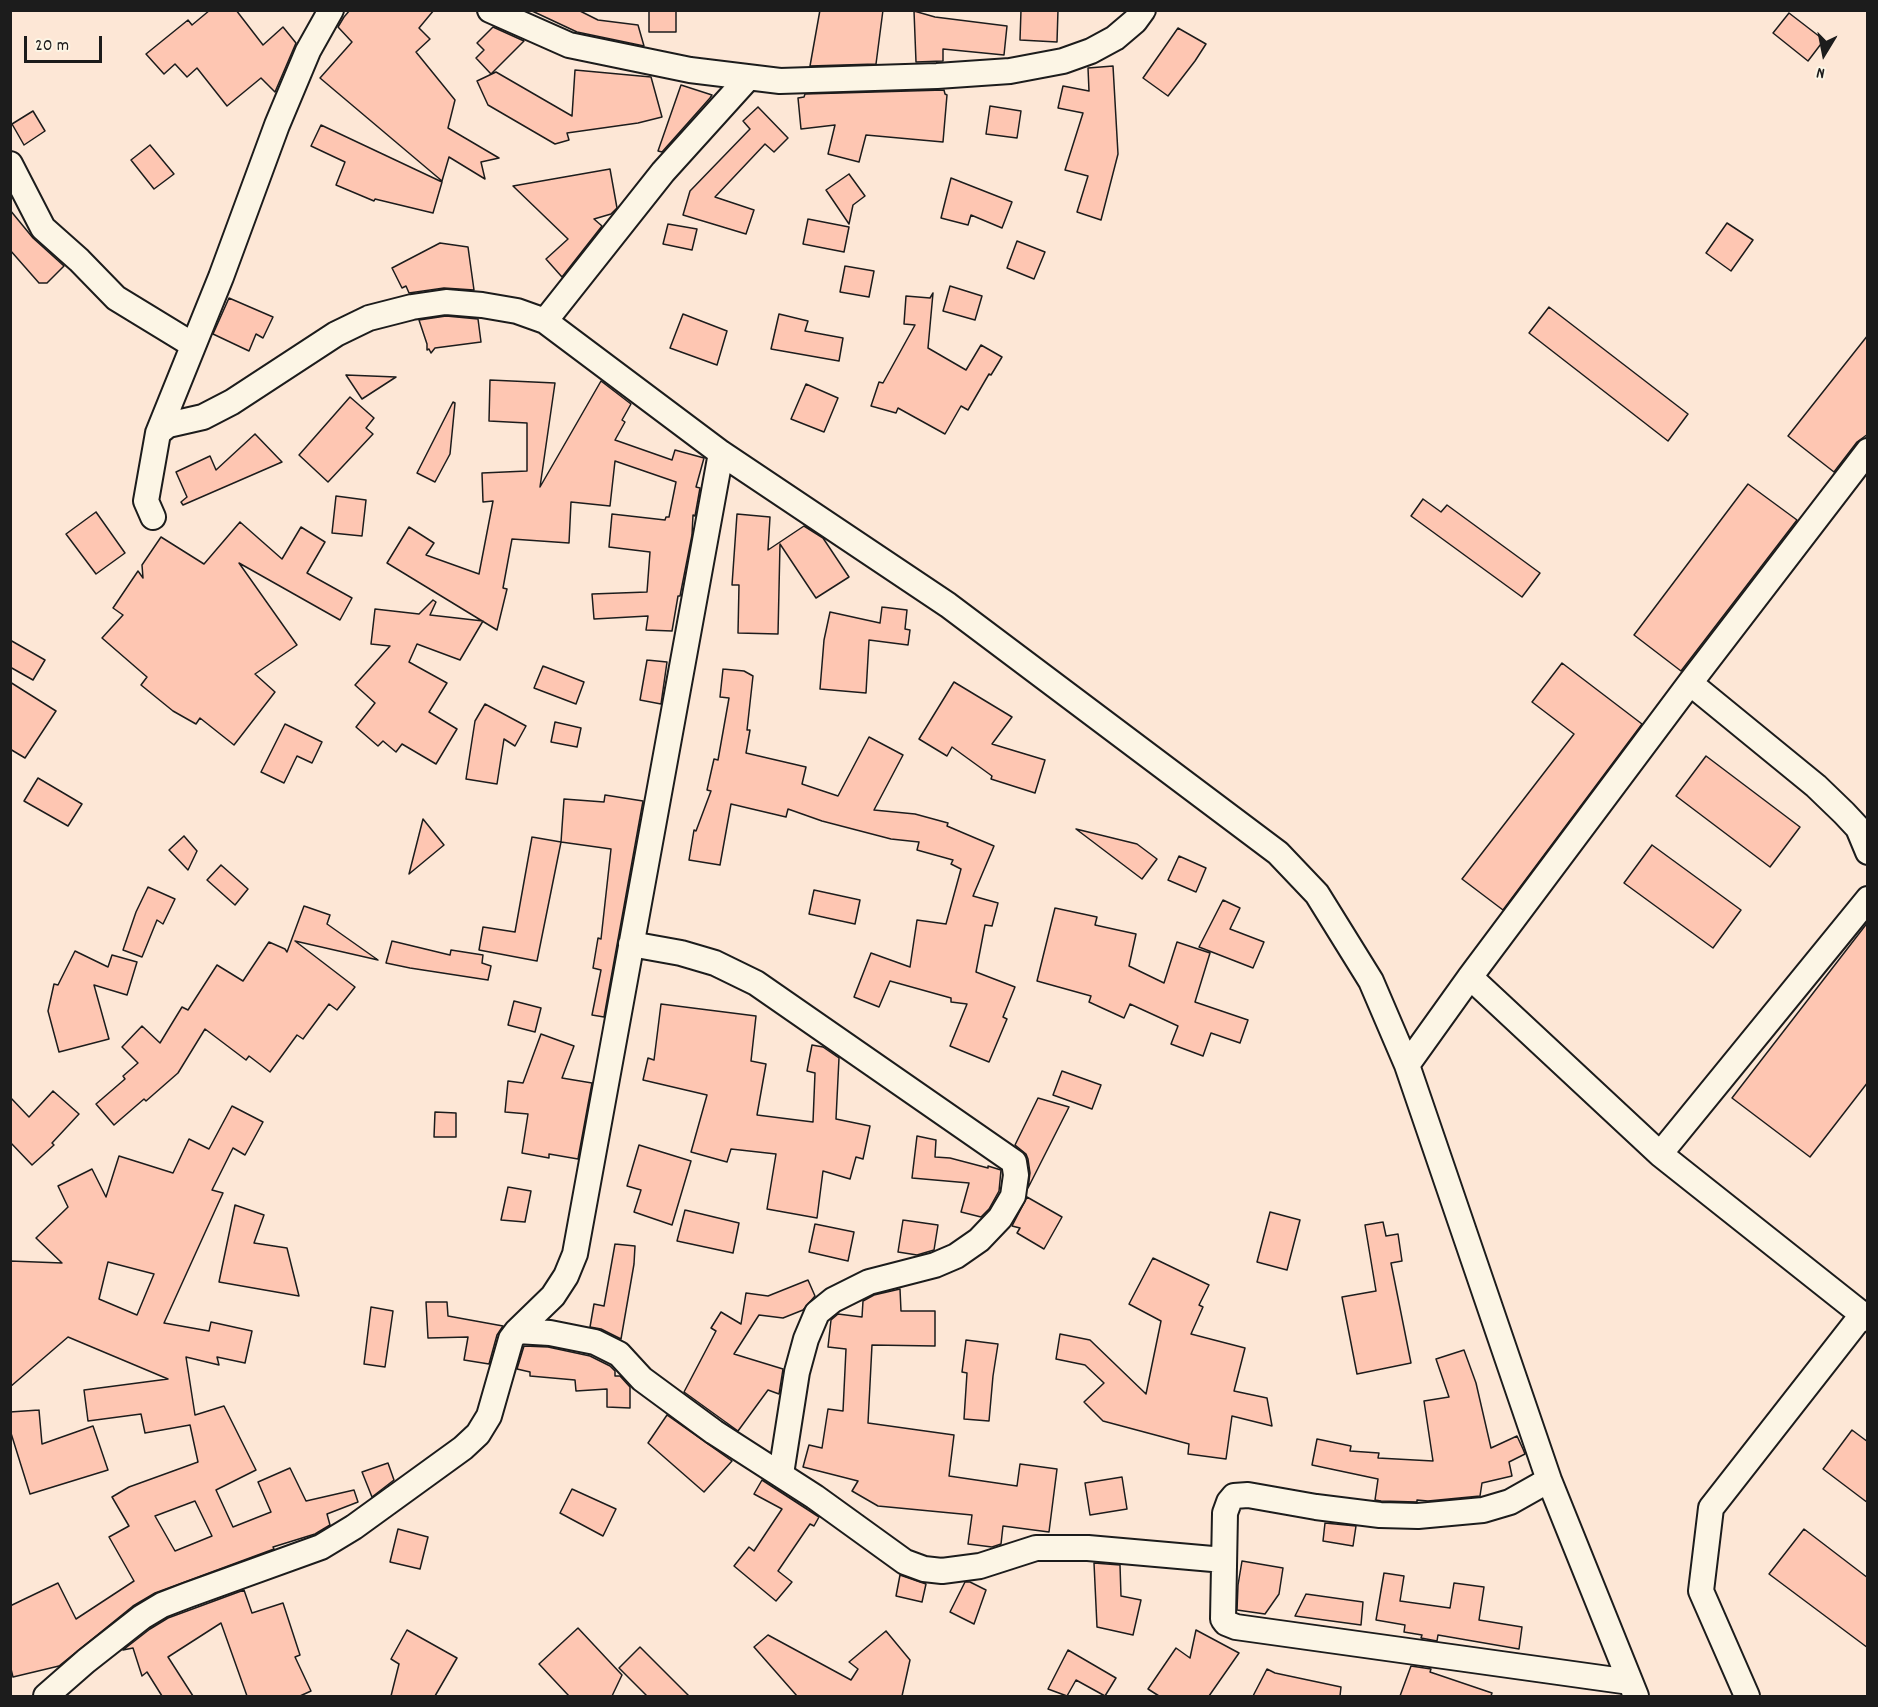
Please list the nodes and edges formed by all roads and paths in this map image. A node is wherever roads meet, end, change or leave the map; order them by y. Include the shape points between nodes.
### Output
1 (331, 10) edge
2 (490, 10) edge
3 (1143, 10) edge
4 (748, 78) junction
5 (10, 164) edge
6 (545, 321) junction
7 (193, 345) junction
8 (158, 433) junction
9 (1868, 451) edge
10 (721, 453) junction
11 (153, 517) dead end
12 (1690, 683) junction
13 (1868, 852) edge
14 (1868, 899) edge
15 (631, 944) junction
16 (1470, 977) junction
17 (1407, 1065) junction
18 (1660, 1154) junction
19 (1865, 1317) edge
20 (517, 1331) junction
21 (781, 1474) junction
22 (1549, 1480) junction
23 (1224, 1560) junction
24 (1633, 1689) edge
25 (46, 1696) edge
26 (1747, 1696) edge

1 - 7 street via 308,51 277,124
2 - 4 street via 569,45
3 - 4 street via 1115,38 1091,51 1010,71 780,81
4 - 6 street via 663,172
5 - 7 street via 43,228 116,298
6 - 8 street via 517,311 446,302 369,318 327,340 232,402 203,417 168,425
6 - 10 street
7 - 8 street
8 - 11 street via 146,501
9 - 12 street
10 - 15 street
10 - 17 street via 948,605 1278,853 1317,894 1371,981
12 - 13 street via 1816,786 1858,828
12 - 16 street
14 - 18 street
15 - 20 street via 575,1254 553,1296
15 - 21 street via 716,963 756,983 1014,1162 1013,1196 1000,1218 979,1240 935,1265 869,1282 817,1313 797,1372
16 - 17 street
16 - 18 street
17 - 22 street
18 - 19 street
19 - 26 street via 1711,1508 1701,1591
20 - 21 street via 550,1333 609,1348 671,1401
20 - 25 street via 506,1352 489,1416 463,1448 354,1527 321,1546 162,1605
21 - 23 street via 905,1562 924,1569 980,1566 1036,1548 1088,1548
22 - 23 street via 1510,1502 1483,1510 1418,1516 1380,1515 1234,1496 1225,1513
22 - 24 street
23 - 24 street via 1222,1615 1226,1623 1236,1627

